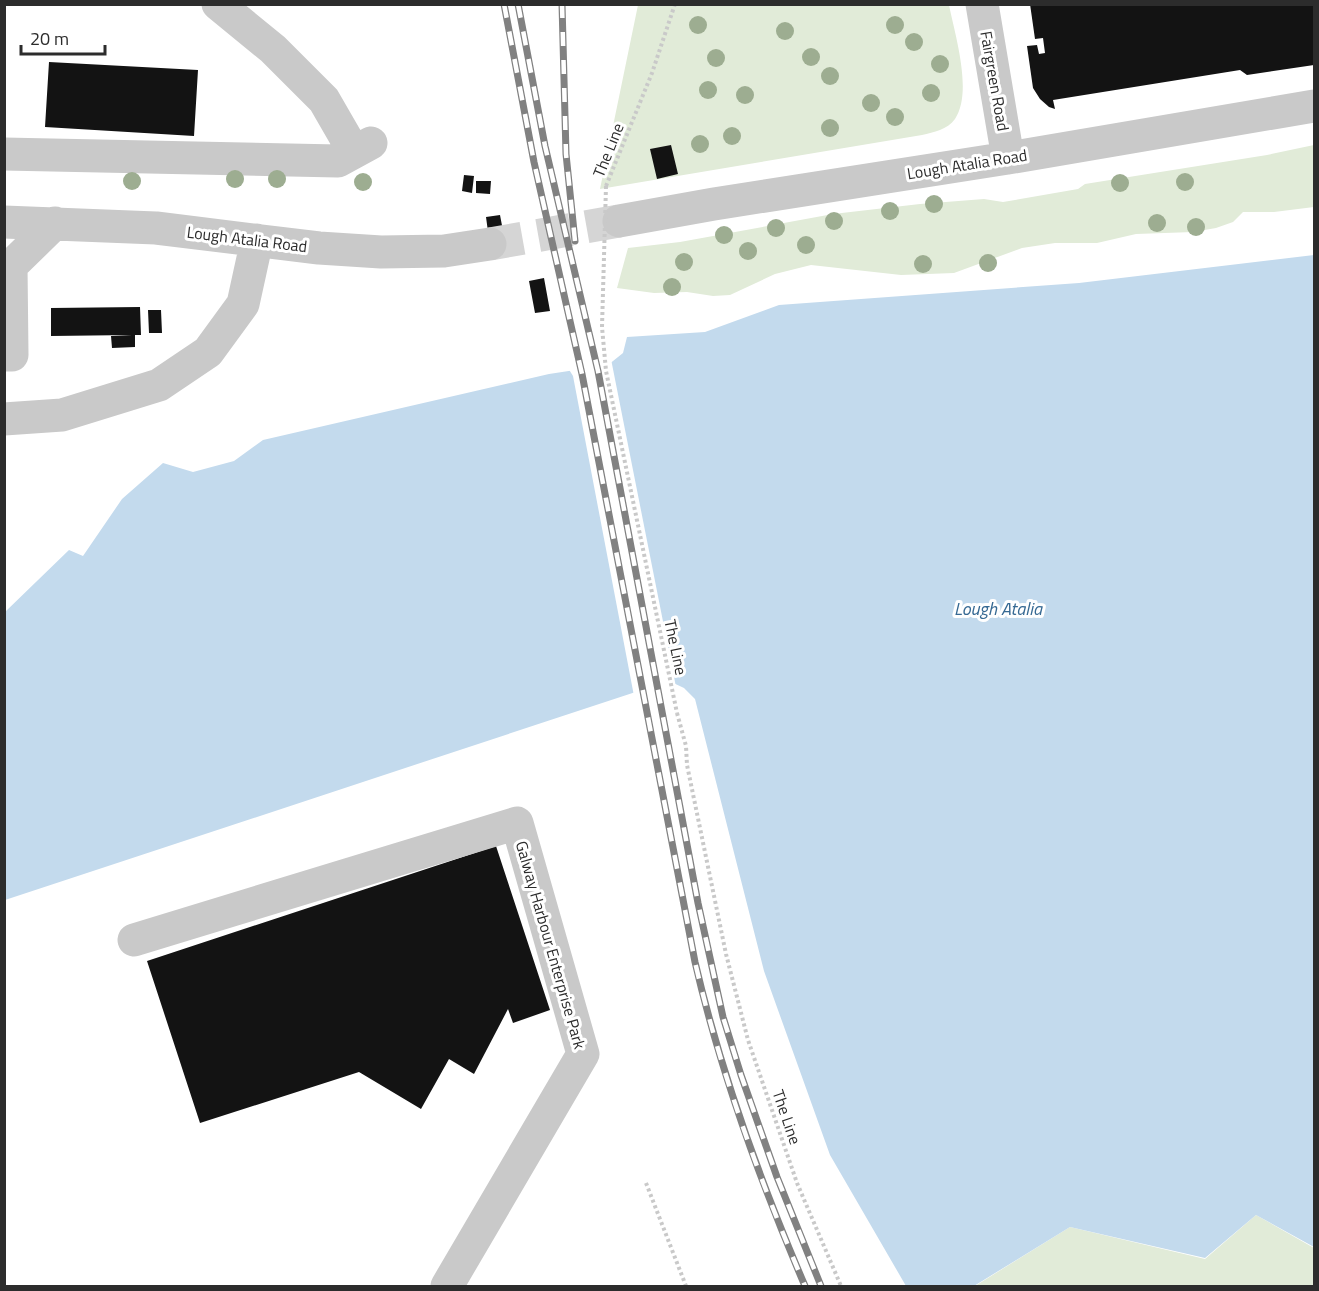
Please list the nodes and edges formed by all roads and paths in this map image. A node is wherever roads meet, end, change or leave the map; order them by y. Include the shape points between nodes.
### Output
1 (218, 4) edge
2 (675, 4) edge
3 (982, 4) edge
4 (1314, 106) edge
5 (4, 154) edge
6 (1008, 158) junction
7 (619, 221) tunnel mouth
8 (4, 222) edge
9 (55, 223) junction
10 (257, 240) junction
11 (490, 244) tunnel mouth
12 (4, 355) edge
13 (4, 420) edge
14 (134, 940) dead end
15 (646, 1183) dead end
16 (447, 1287) edge
17 (686, 1287) edge
18 (841, 1287) edge

1 - 5 street via 324,100 362,147 338,161
2 - 18 path, The Line, bridge via 652,74 606,186 602,327 606,371 724,942 748,1040 797,1183
3 - 6 street, Fairgreen Road
4 - 6 street, Lough Atalia Road
6 - 7 street, Lough Atalia Road
8 - 9 street, Lough Atalia Road
9 - 10 street, Lough Atalia Road via 156,228
9 - 12 street via 11,266 12,355
10 - 11 street, Lough Atalia Road via 381,252 444,251
10 - 13 street via 243,304 208,352 159,385 62,415
14 - 16 street, Galway Harbour Enterprise Park via 517,823 583,1054
15 - 17 path

